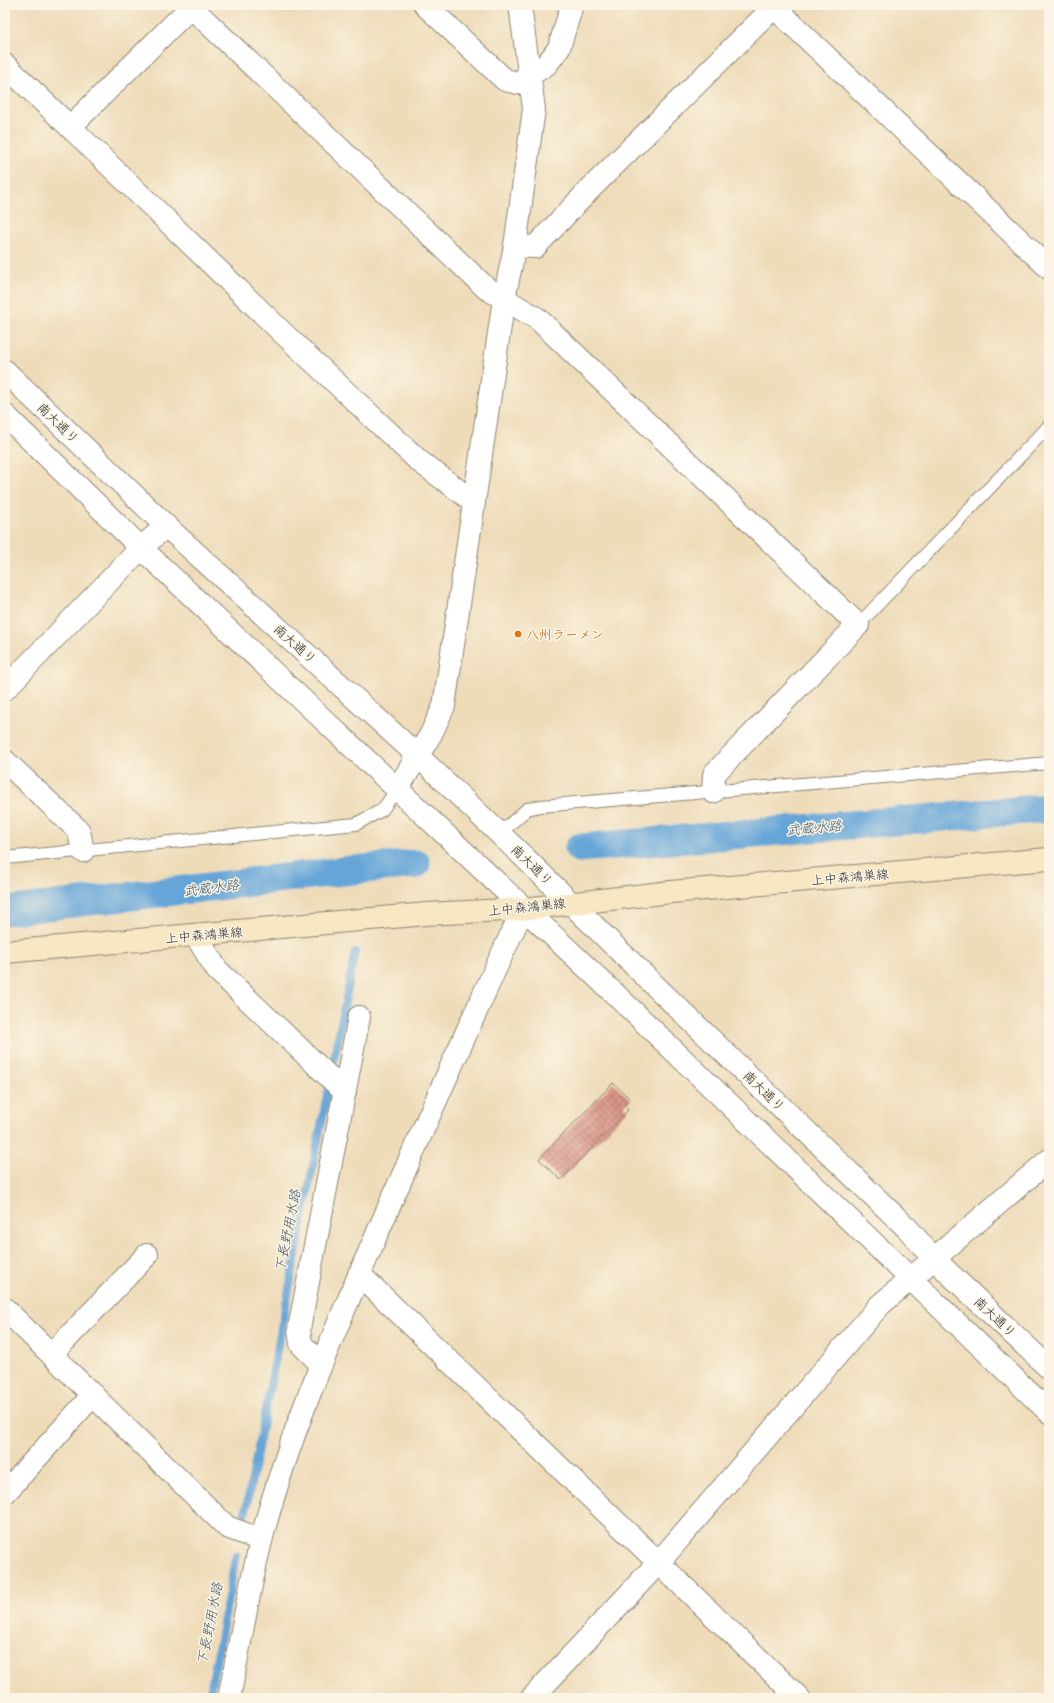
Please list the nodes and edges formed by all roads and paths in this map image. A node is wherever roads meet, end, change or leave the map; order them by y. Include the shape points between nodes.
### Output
1 (425, 5) edge
2 (520, 5) edge
3 (572, 5) edge
4 (192, 6) edge
5 (775, 6) edge
6 (5, 65) edge
7 (530, 76) junction
8 (70, 127) junction
9 (515, 246) junction
10 (1049, 268) edge
11 (504, 299) junction
12 (5, 371) edge
13 (5, 415) edge
14 (1049, 426) edge
15 (474, 502) junction
16 (166, 526) junction
17 (141, 548) junction
18 (858, 625) junction
19 (5, 689) edge
20 (418, 756) junction
21 (5, 761) edge
22 (1049, 763) edge
23 (398, 788) junction
24 (713, 792) junction
25 (499, 834) junction
26 (83, 851) junction
27 (5, 858) edge
28 (1049, 859) edge
29 (570, 903) junction
30 (523, 909) junction
31 (196, 936) junction
32 (5, 952) edge
33 (359, 1017) dead end
34 (336, 1083) junction
35 (1049, 1160) edge
36 (147, 1255) dead end
37 (934, 1259) junction
38 (359, 1274) junction
39 (911, 1278) junction
40 (5, 1309) edge
41 (52, 1354) junction
42 (322, 1364) junction
43 (1049, 1368) edge
44 (93, 1395) junction
45 (1049, 1412) edge
46 (5, 1493) edge
47 (261, 1540) junction
48 (659, 1562) junction
49 (229, 1698) edge
50 (532, 1698) edge
51 (799, 1698) edge

1 - 7 street via 505,80 518,83
2 - 7 street
3 - 7 street via 559,48 547,64
4 - 8 street
4 - 11 street via 486,288
5 - 9 street via 591,188 536,247
5 - 10 street
6 - 8 street
7 - 9 street via 534,109
8 - 15 street via 419,461
9 - 11 street
11 - 15 street
11 - 18 street via 538,319
12 - 16 street, 南大通り
13 - 17 street
14 - 18 lane
15 - 20 street via 444,706
16 - 17 street
16 - 20 street, 南大通り
17 - 19 street
17 - 23 street
18 - 24 street via 714,774
20 - 23 street
20 - 25 street, 南大通り
21 - 26 street via 79,832
22 - 24 lane
23 - 26 lane via 382,810 356,824
23 - 30 street
24 - 25 lane via 527,809
25 - 29 street, 南大通り
26 - 27 lane
28 - 29 main road, 上中森鴻巣線
29 - 30 main road, 上中森鴻巣線
29 - 37 street, 南大通り via 908,1229
30 - 31 main road, 上中森鴻巣線 via 426,914
30 - 38 street via 470,1022
30 - 39 street
31 - 32 main road, 上中森鴻巣線
31 - 34 street via 217,970
33 - 34 street
34 - 42 street via 299,1329 301,1344
35 - 37 street
36 - 41 street
37 - 39 street
37 - 43 street, 南大通り
38 - 42 street
38 - 48 street
39 - 45 street
39 - 48 street via 880,1305
40 - 41 street
41 - 44 street
42 - 47 street via 286,1455
44 - 46 street
44 - 47 street via 227,1527
47 - 49 street
48 - 50 street
48 - 51 street

